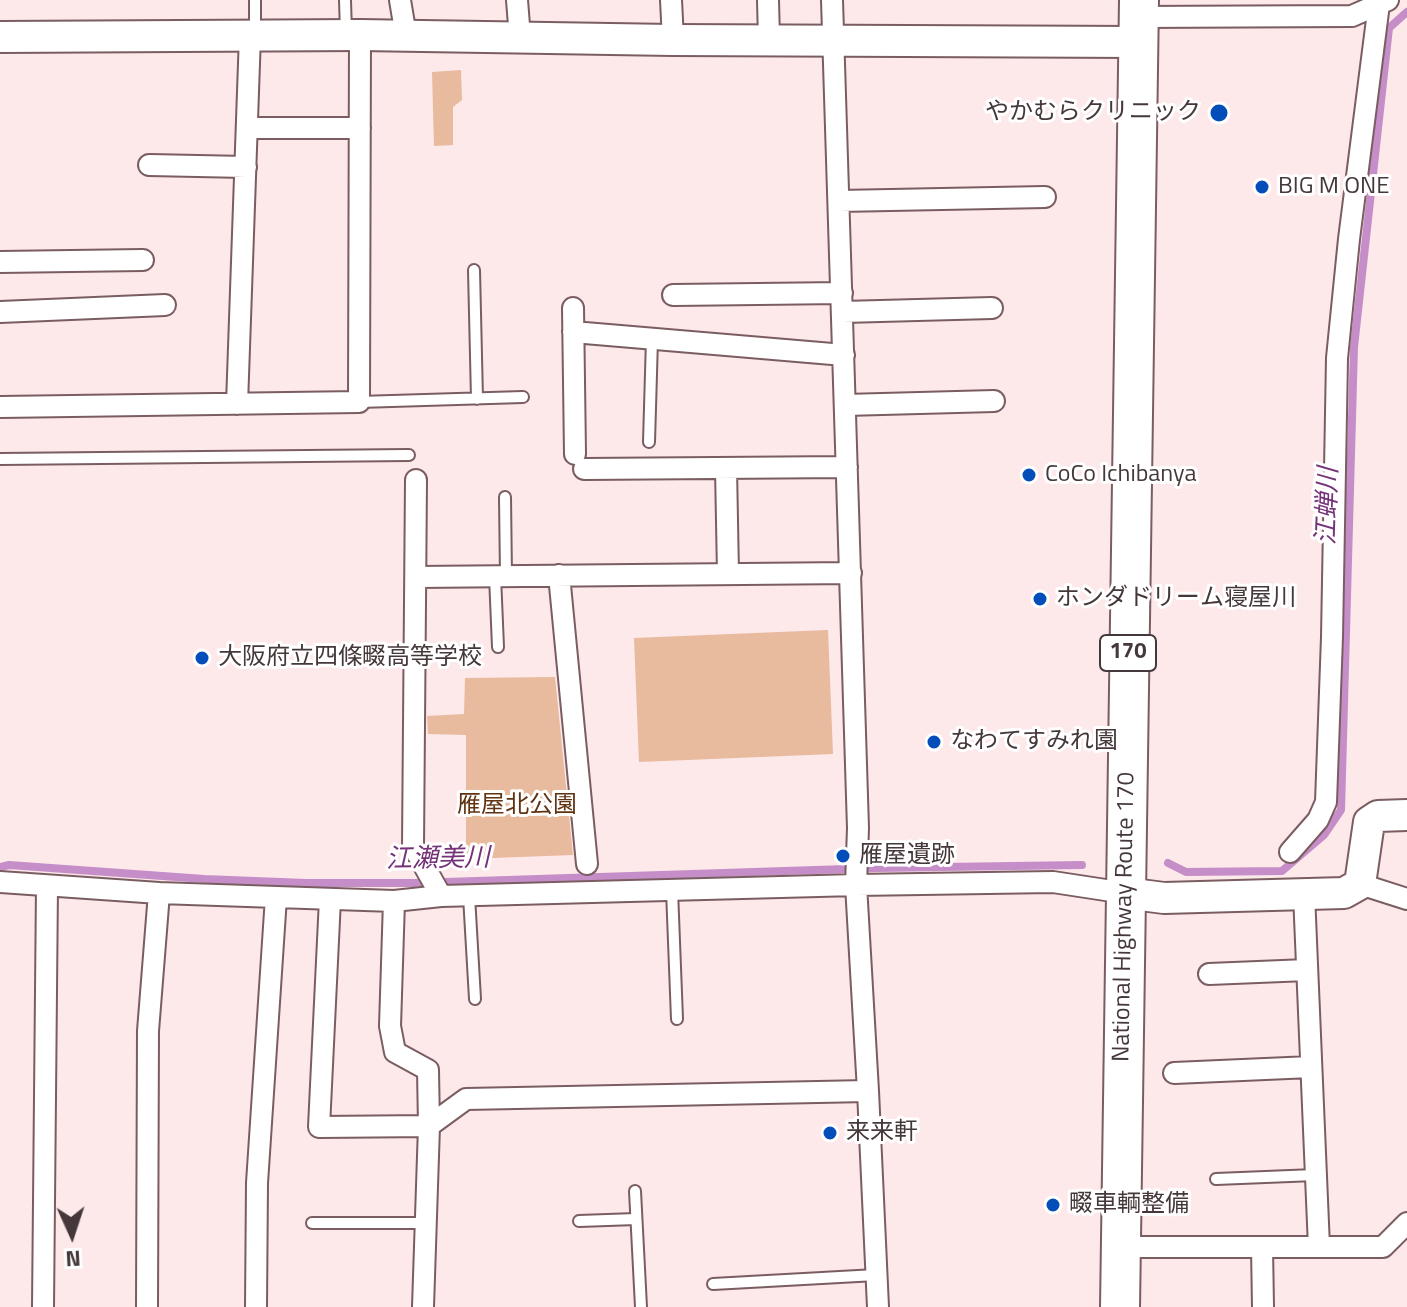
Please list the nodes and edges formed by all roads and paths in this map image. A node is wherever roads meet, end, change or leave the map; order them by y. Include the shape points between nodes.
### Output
1 (255, 0) edge
2 (345, 0) edge
3 (400, 0) edge
4 (517, 0) edge
5 (671, 0) edge
6 (768, 0) edge
7 (832, 0) edge
8 (1383, 2) edge
9 (1297, 8) edge
10 (1138, 20) edge
11 (252, 35) junction
12 (353, 35) junction
13 (406, 36) junction
14 (0, 37) edge
15 (520, 38) junction
16 (673, 40) junction
17 (769, 40) junction
18 (834, 40) junction
19 (247, 128) junction
20 (360, 128) junction
21 (149, 165) dead end
22 (246, 167) junction
23 (1045, 197) dead end
24 (839, 201) junction
25 (143, 260) dead end
26 (0, 262) edge
27 (474, 270) dead end
28 (673, 295) dead end
29 (842, 303) junction
30 (165, 305) dead end
31 (573, 308) dead end
32 (992, 308) dead end
33 (0, 312) edge
34 (573, 332) junction
35 (652, 339) junction
36 (844, 355) junction
37 (523, 397) dead end
38 (477, 399) junction
39 (994, 401) dead end
40 (359, 402) junction
41 (237, 404) junction
42 (845, 405) junction
43 (0, 407) edge
44 (649, 442) dead end
45 (409, 455) dead end
46 (0, 459) edge
47 (847, 467) junction
48 (726, 468) junction
49 (416, 480) dead end
50 (505, 497) dead end
51 (851, 573) junction
52 (728, 574) junction
53 (559, 575) junction
54 (500, 576) junction
55 (416, 577) junction
56 (498, 647) dead end
57 (1407, 815) edge
58 (1290, 852) dead end
59 (587, 864) dead end
60 (0, 882) edge
61 (1360, 884) junction
62 (856, 885) junction
63 (47, 886) junction
64 (672, 890) junction
65 (159, 893) junction
66 (1125, 893) junction
67 (1304, 894) junction
68 (441, 896) junction
69 (469, 896) junction
70 (276, 897) junction
71 (330, 899) junction
72 (1407, 899) edge
73 (394, 901) junction
74 (1307, 970) junction
75 (1209, 974) dead end
76 (475, 999) dead end
77 (677, 1019) dead end
78 (1311, 1067) junction
79 (1174, 1073) dead end
80 (868, 1091) junction
81 (429, 1126) junction
82 (1315, 1175) junction
83 (1216, 1179) dead end
84 (635, 1191) dead end
85 (636, 1219) junction
86 (579, 1221) dead end
87 (312, 1223) dead end
88 (426, 1223) junction
89 (1403, 1230) edge
90 (1121, 1247) junction
91 (1262, 1247) junction
92 (1319, 1247) junction
93 (876, 1275) junction
94 (713, 1284) dead end
95 (43, 1307) edge
96 (147, 1307) edge
97 (256, 1307) edge
98 (423, 1307) edge
99 (641, 1307) edge
100 (878, 1307) edge
101 (1120, 1307) edge
102 (1263, 1307) edge

1 - 11 lane
2 - 12 lane
3 - 13 street
4 - 15 street
5 - 16 street
6 - 17 street
7 - 18 street
8 - 9 street via 1352,16
8 - 58 street via 1337,358 1326,802 1318,820
9 - 10 street
10 - 18 street
10 - 66 highway, National Highway Route 170 / 170
11 - 12 street
11 - 14 street
11 - 19 street
12 - 13 street
12 - 20 street
13 - 15 street
15 - 16 street
16 - 17 street
17 - 18 street
18 - 24 street
19 - 20 street
19 - 22 street
20 - 40 street
21 - 22 street
22 - 41 street
23 - 24 street
24 - 29 street
25 - 26 street
27 - 38 lane
28 - 29 street
29 - 32 street
29 - 36 street
30 - 33 street
31 - 34 street
34 - 35 street
34 - 48 street via 580,462
35 - 36 street
35 - 44 lane
36 - 42 street
37 - 38 lane
38 - 40 lane
39 - 42 street
40 - 41 street
41 - 43 street
42 - 47 street
45 - 46 lane
47 - 48 street
47 - 51 street
48 - 52 street
49 - 55 street
50 - 54 lane
51 - 52 street
51 - 62 street
52 - 53 street
53 - 54 street
53 - 59 street
54 - 55 street
54 - 56 lane
55 - 68 street via 413,846
57 - 61 street via 1378,816 1369,822
60 - 63 street
61 - 67 street via 1344,893
61 - 72 street
62 - 64 street
62 - 66 street via 1053,882
62 - 80 street
63 - 65 street
63 - 95 street
64 - 69 street
64 - 77 lane
65 - 70 street
65 - 96 street via 148,1031
66 - 67 street via 1164,898
66 - 90 highway, National Highway Route 170 / 170
67 - 74 street
68 - 69 street
68 - 73 street
69 - 76 lane
70 - 71 street
70 - 97 street via 257,1183
71 - 73 street
71 - 81 street via 319,1127
73 - 81 street via 390,1026 395,1052 428,1070
74 - 75 street
74 - 78 street
78 - 79 street
78 - 82 street
80 - 81 street via 466,1099
80 - 93 street
81 - 88 street
82 - 83 lane
82 - 92 street
84 - 85 lane
85 - 86 lane
85 - 99 lane
87 - 88 lane
88 - 98 street
89 - 92 street via 1383,1247
90 - 91 street
90 - 101 highway, National Highway Route 170 / 170
91 - 92 street
91 - 102 street
93 - 94 lane
93 - 100 street

